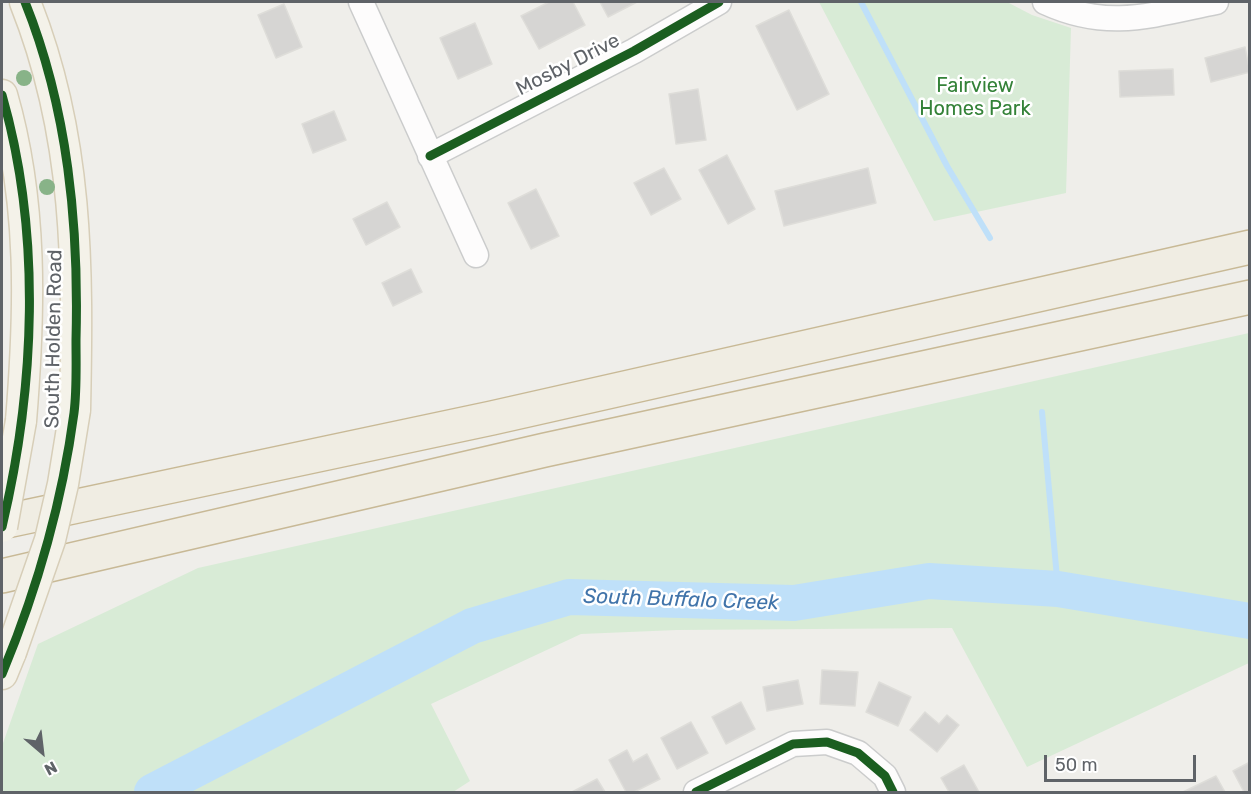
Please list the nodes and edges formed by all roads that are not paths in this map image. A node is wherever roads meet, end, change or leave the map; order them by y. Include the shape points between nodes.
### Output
1 (25, 2) edge
2 (361, 2) edge
3 (719, 2) edge
4 (1045, 2) edge
5 (1216, 2) edge
6 (2, 95) edge
7 (430, 156) junction
8 (1250, 247) edge
9 (476, 255) dead end
10 (1250, 297) edge
11 (2, 522) edge
12 (2, 527) edge
13 (2, 576) edge
14 (6, 663) edge
15 (696, 792) edge
16 (893, 792) edge

1 - 14 main road, South Holden Road, bridge via 51,78 74,214 75,410 50,540
2 - 7 street
3 - 7 street, Mosby Drive via 634,51
4 - 5 street via 1085,16 1110,19 1139,18
6 - 12 main road, South Holden Road, bridge via 20,177 27,249 28,337 21,421
7 - 9 street
8 - 11 highway via 480,420
10 - 13 highway via 545,450
15 - 16 street via 793,744 827,742 858,753 885,776

